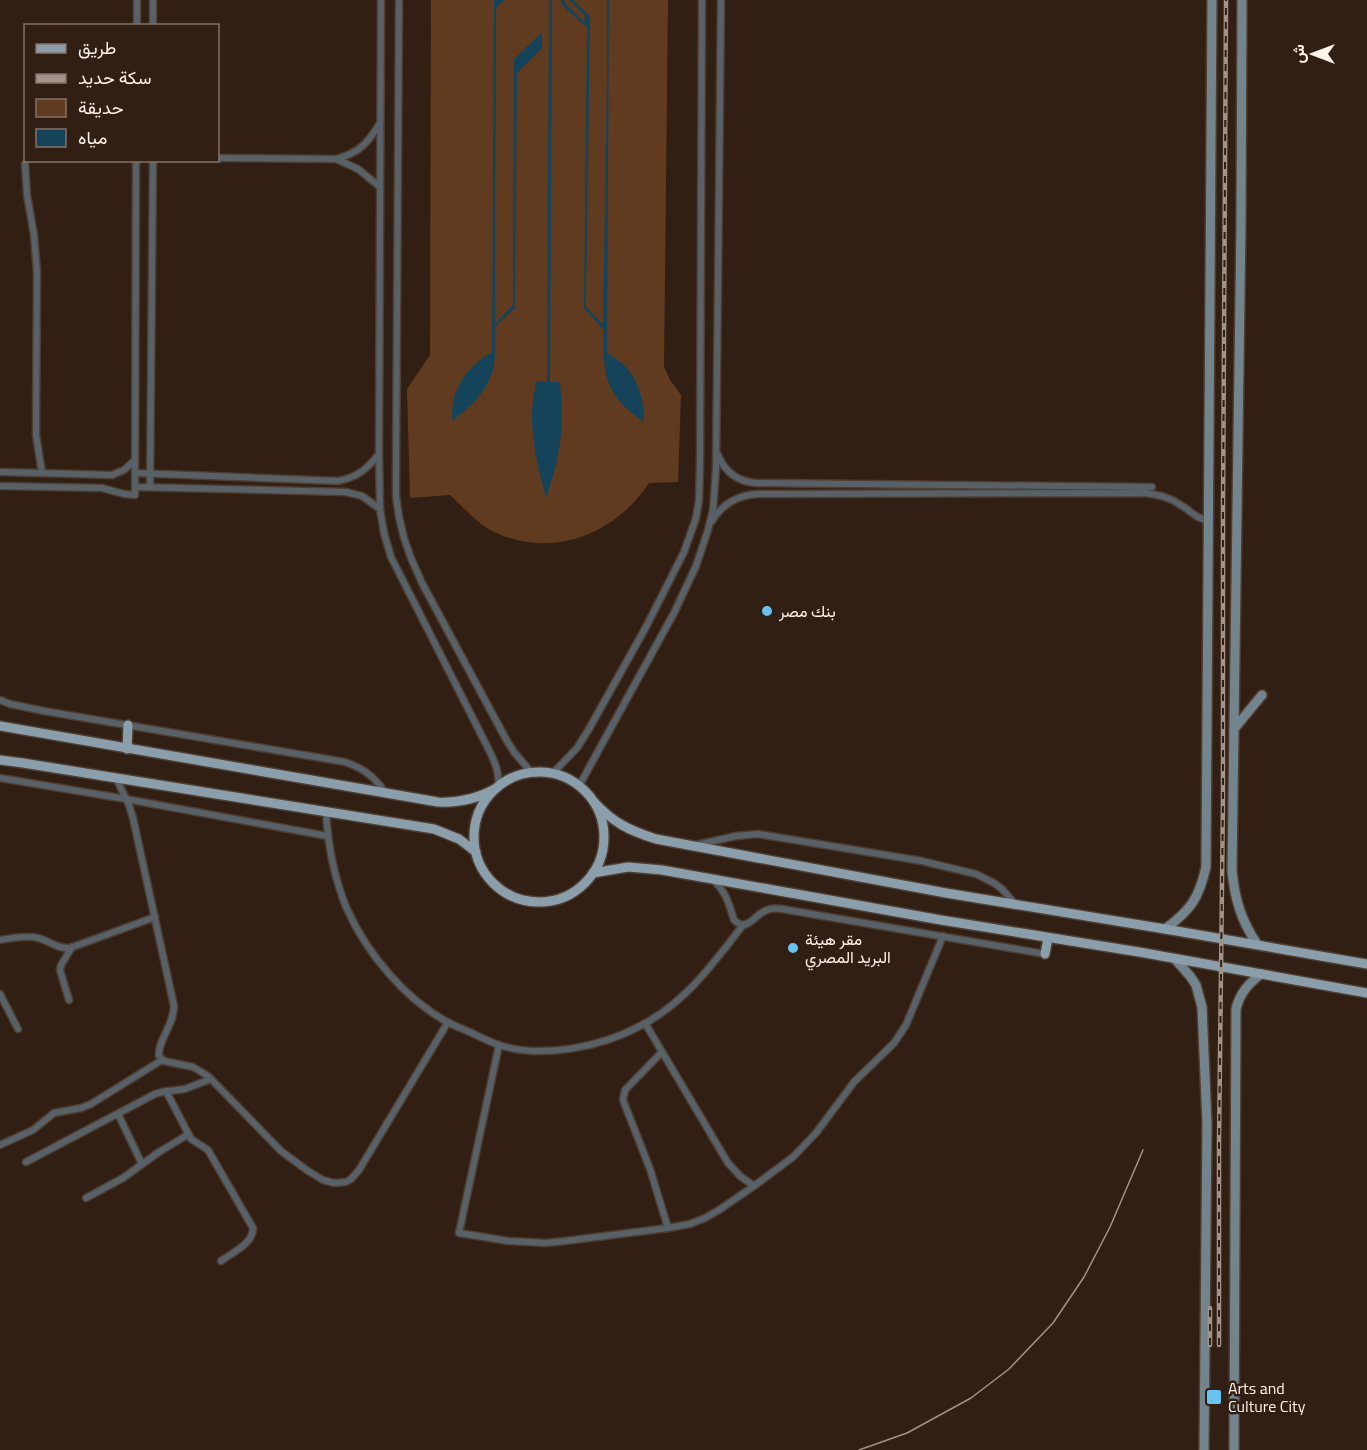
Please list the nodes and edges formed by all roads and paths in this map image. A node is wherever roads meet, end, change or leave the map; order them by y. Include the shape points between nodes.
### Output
1 (137, 0) edge
2 (153, 0) edge
3 (381, 0) edge
4 (399, 0) edge
5 (702, 0) edge
6 (721, 0) edge
7 (1212, 0) edge
8 (1242, 0) edge
9 (136, 24) edge
10 (153, 24) edge
11 (380, 122) junction
12 (219, 158) edge
13 (336, 159) junction
14 (136, 162) edge
15 (153, 162) edge
16 (26, 164) dead end
17 (380, 187) junction
18 (716, 448) junction
19 (379, 453) junction
20 (135, 460) junction
21 (0, 472) edge
22 (42, 473) junction
23 (135, 473) junction
24 (150, 473) junction
25 (944, 485) junction
26 (962, 485) junction
27 (0, 486) edge
28 (135, 487) junction
29 (1152, 487) dead end
30 (150, 488) junction
31 (944, 494) junction
32 (962, 494) junction
33 (380, 509) junction
34 (1209, 520) junction
35 (708, 530) junction
36 (1262, 695) dead end
37 (0, 700) edge
38 (128, 725) junction
39 (0, 726) edge
40 (1234, 729) junction
41 (128, 749) junction
42 (0, 760) edge
43 (531, 772) junction
44 (553, 773) junction
45 (0, 778) edge
46 (116, 778) junction
47 (579, 786) junction
48 (496, 788) junction
49 (386, 794) junction
50 (126, 799) junction
51 (594, 802) junction
52 (326, 812) junction
53 (327, 836) junction
54 (693, 846) junction
55 (476, 852) junction
56 (593, 873) junction
57 (712, 879) junction
58 (1015, 904) junction
59 (155, 917) junction
60 (742, 925) junction
61 (1165, 929) junction
62 (944, 936) junction
63 (1048, 938) junction
64 (0, 940) edge
65 (1257, 944) junction
66 (72, 947) junction
67 (1045, 954) joint
68 (1175, 959) junction
69 (1367, 964) edge
70 (1261, 974) junction
71 (1367, 993) edge
72 (0, 994) edge
73 (69, 1000) dead end
74 (448, 1022) junction
75 (645, 1023) junction
76 (18, 1029) dead end
77 (499, 1045) junction
78 (662, 1052) junction
79 (162, 1060) junction
80 (211, 1079) junction
81 (166, 1091) junction
82 (118, 1114) junction
83 (189, 1134) junction
84 (0, 1145) edge
85 (26, 1162) dead end
86 (142, 1164) junction
87 (754, 1186) junction
88 (86, 1198) dead end
89 (668, 1228) junction
90 (221, 1261) dead end
91 (1204, 1450) edge
92 (1234, 1450) edge

1 - 9 street
2 - 10 street
3 - 11 street
4 - 43 street via 399,517 422,583 507,741
5 - 44 street via 700,463 696,518 684,552 646,627 589,729
6 - 18 street
7 - 34 street
8 - 40 street
11 - 13 street via 361,147
11 - 17 street
12 - 13 street
13 - 17 street via 358,169
14 - 20 street
15 - 24 street
16 - 22 street via 37,272 36,435
17 - 19 street
18 - 25 street via 728,471 751,483
18 - 35 street
19 - 24 street via 362,471 338,481
19 - 33 street
20 - 22 street via 124,471 112,475
20 - 23 street
21 - 22 street
23 - 24 street
23 - 28 street
24 - 30 street
25 - 26 street
25 - 31 street
26 - 29 street
26 - 32 street
27 - 28 street via 102,488 135,495
28 - 30 street
30 - 33 street via 346,492 362,496
31 - 32 street
31 - 35 street via 750,494 721,509
32 - 34 street via 1146,493 1167,498
33 - 48 street via 391,557 497,768
34 - 61 street via 1206,867 1193,903
35 - 47 street via 674,613
36 - 40 street
37 - 38 street
38 - 41 main road
38 - 49 street via 345,762 368,773
39 - 41 main road
40 - 65 street via 1234,890 1242,919
41 - 49 main road
42 - 46 main road
43 - 44 main road
43 - 48 main road via 508,779
44 - 47 main road
45 - 50 street
46 - 50 street
46 - 52 main road
47 - 51 main road
48 - 49 main road via 475,799 455,802
48 - 55 main road via 477,818
50 - 53 street
50 - 59 street via 134,818
51 - 54 main road via 607,816 637,833
51 - 56 main road via 602,819 604,838
52 - 53 street
52 - 55 main road via 442,832 459,838
53 - 74 street via 339,887 364,940 407,992
54 - 58 main road
54 - 58 street via 758,834 922,861 986,877
55 - 56 main road via 494,884 527,901 546,902 564,897
56 - 57 main road via 645,867
57 - 60 street via 727,897 734,920
57 - 63 main road
58 - 61 main road
59 - 66 street
59 - 79 street via 174,1006 158,1051
60 - 62 street via 778,908
60 - 75 street via 694,985
61 - 65 main road
62 - 67 street
62 - 87 street via 894,1043 854,1082 805,1145
63 - 67 main road
63 - 68 main road
64 - 66 street via 32,937
65 - 69 main road
66 - 73 street via 60,970
68 - 70 main road
68 - 91 street via 1196,986 1202,1007 1207,1123
70 - 71 main road
70 - 92 street via 1248,985 1236,1009
72 - 76 street
74 - 77 street
74 - 80 street via 359,1170 340,1183 323,1180 281,1151
75 - 77 street via 621,1035 576,1047 531,1050
75 - 78 street
77 - 89 street via 459,1233 546,1243
78 - 87 street via 728,1163
78 - 89 street via 625,1090 623,1100
79 - 80 street via 193,1067
79 - 84 street via 91,1104 54,1113 33,1130
80 - 81 street
81 - 82 street
81 - 83 street
82 - 85 street
82 - 86 street
83 - 86 street
83 - 90 street via 209,1153 253,1228 249,1241
86 - 88 street
87 - 89 street via 705,1218

